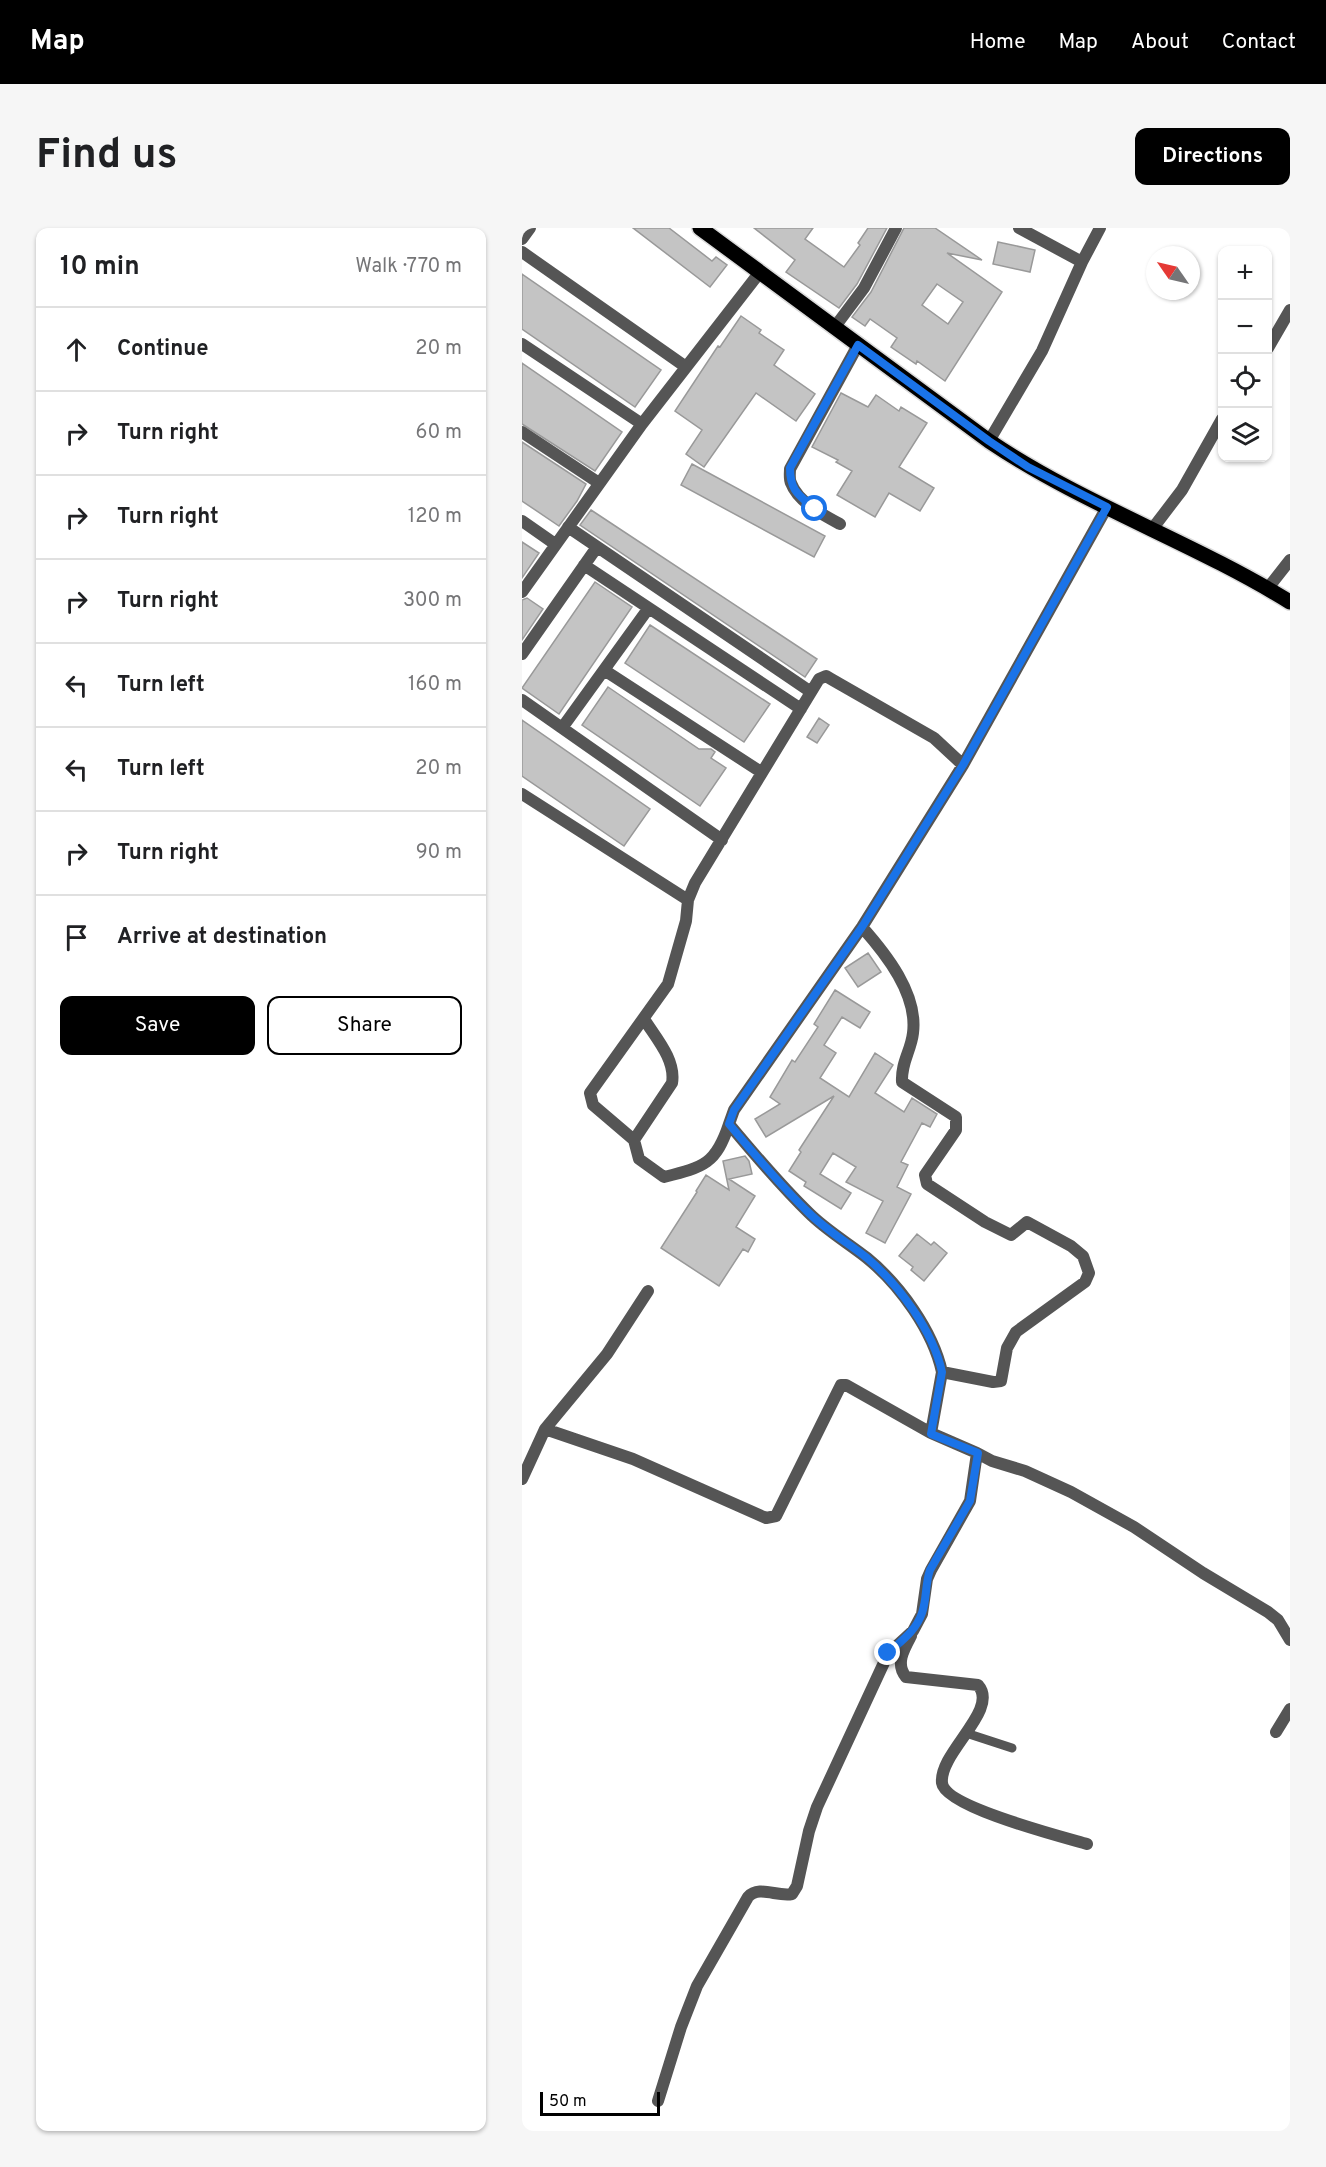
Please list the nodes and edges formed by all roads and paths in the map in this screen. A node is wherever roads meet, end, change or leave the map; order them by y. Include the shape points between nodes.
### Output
1 (530, 228) edge
2 (700, 228) edge
3 (896, 228) edge
4 (1019, 228) edge
5 (1100, 228) edge
6 (522, 239) edge
7 (522, 252) edge
8 (1082, 262) junction
9 (760, 272) junction
10 (1290, 310) edge
11 (834, 328) junction
12 (1272, 341) edge
13 (522, 344) edge
14 (858, 345) junction
15 (686, 367) junction
16 (642, 424) junction
17 (1218, 426) edge
18 (522, 432) edge
19 (989, 441) junction
20 (599, 483) junction
21 (1107, 507) junction
22 (522, 521) edge
23 (840, 524) dead end
24 (568, 526) junction
25 (1154, 528) junction
26 (555, 544) junction
27 (597, 548) junction
28 (1290, 560) edge
29 (584, 566) junction
30 (1268, 588) junction
31 (522, 592) edge
32 (1290, 602) edge
33 (648, 609) junction
34 (522, 654) edge
35 (604, 670) junction
36 (811, 692) junction
37 (522, 700) edge
38 (801, 709) junction
39 (562, 728) junction
40 (963, 765) junction
41 (761, 772) junction
42 (522, 794) edge
43 (722, 840) junction
44 (688, 900) junction
45 (862, 927) junction
46 (644, 1019) junction
47 (729, 1124) junction
48 (634, 1140) junction
49 (648, 1291) dead end
50 (942, 1372) junction
51 (545, 1430) junction
52 (931, 1434) junction
53 (978, 1453) junction
54 (522, 1479) edge
55 (913, 1631) junction
56 (1290, 1640) edge
57 (1290, 1709) edge
58 (1276, 1732) dead end
59 (966, 1733) junction
60 (1012, 1748) dead end
61 (1087, 1844) dead end
62 (658, 2101) dead end

1 - 6 street
2 - 9 main road
3 - 11 street via 864,288
4 - 8 street
5 - 8 street
7 - 15 street
8 - 19 street via 1042,351
9 - 11 main road
9 - 15 street
10 - 12 street
11 - 14 main road
13 - 16 street
14 - 19 main road
14 - 23 street via 790,468 790,482 798,494
15 - 16 street
16 - 20 street
17 - 25 street via 1182,490
18 - 20 street
19 - 21 main road via 1028,467
20 - 24 street
21 - 25 main road
21 - 40 street
22 - 26 street
24 - 26 street
24 - 27 street
25 - 30 main road
26 - 31 street
27 - 29 street
27 - 36 street
28 - 30 street
29 - 33 street
29 - 34 street
30 - 32 main road
33 - 35 street
33 - 38 street
35 - 39 street
35 - 41 street
36 - 38 street
36 - 40 street via 819,679 826,676 934,738
37 - 39 street
38 - 41 street
39 - 43 street
40 - 45 street
41 - 43 street
42 - 44 street
43 - 44 street
44 - 46 street via 668,984
45 - 47 street via 734,1110
45 - 50 street via 886,954 902,982 912,1012 913,1033 901,1069 902,1082 956,1117 956,1130 925,1175 927,1184 1008,1234 1013,1235 1027,1222 1071,1246 1083,1256 1089,1273 1085,1282 1016,1332 1007,1348 1001,1380 993,1382
46 - 48 street via 674,1072 672,1083
46 - 48 street via 590,1094 593,1105
47 - 48 street via 718,1152 705,1164 664,1177 639,1159
47 - 50 street via 810,1215 868,1259 900,1290
49 - 51 street via 606,1354
50 - 52 street
51 - 52 street via 633,1459 766,1518 776,1516 841,1385
51 - 54 street
52 - 53 street
53 - 55 street via 970,1501 930,1570 922,1614
53 - 56 street via 1071,1492 1134,1527 1268,1612
55 - 59 street via 901,1664 906,1677 978,1685 982,1689 982,1707
55 - 62 street via 888,1653 817,1807 797,1886 792,1894 786,1895 752,1893 697,1986
57 - 58 street
59 - 60 lane
59 - 61 street via 944,1771 942,1783 946,1792 1010,1822

